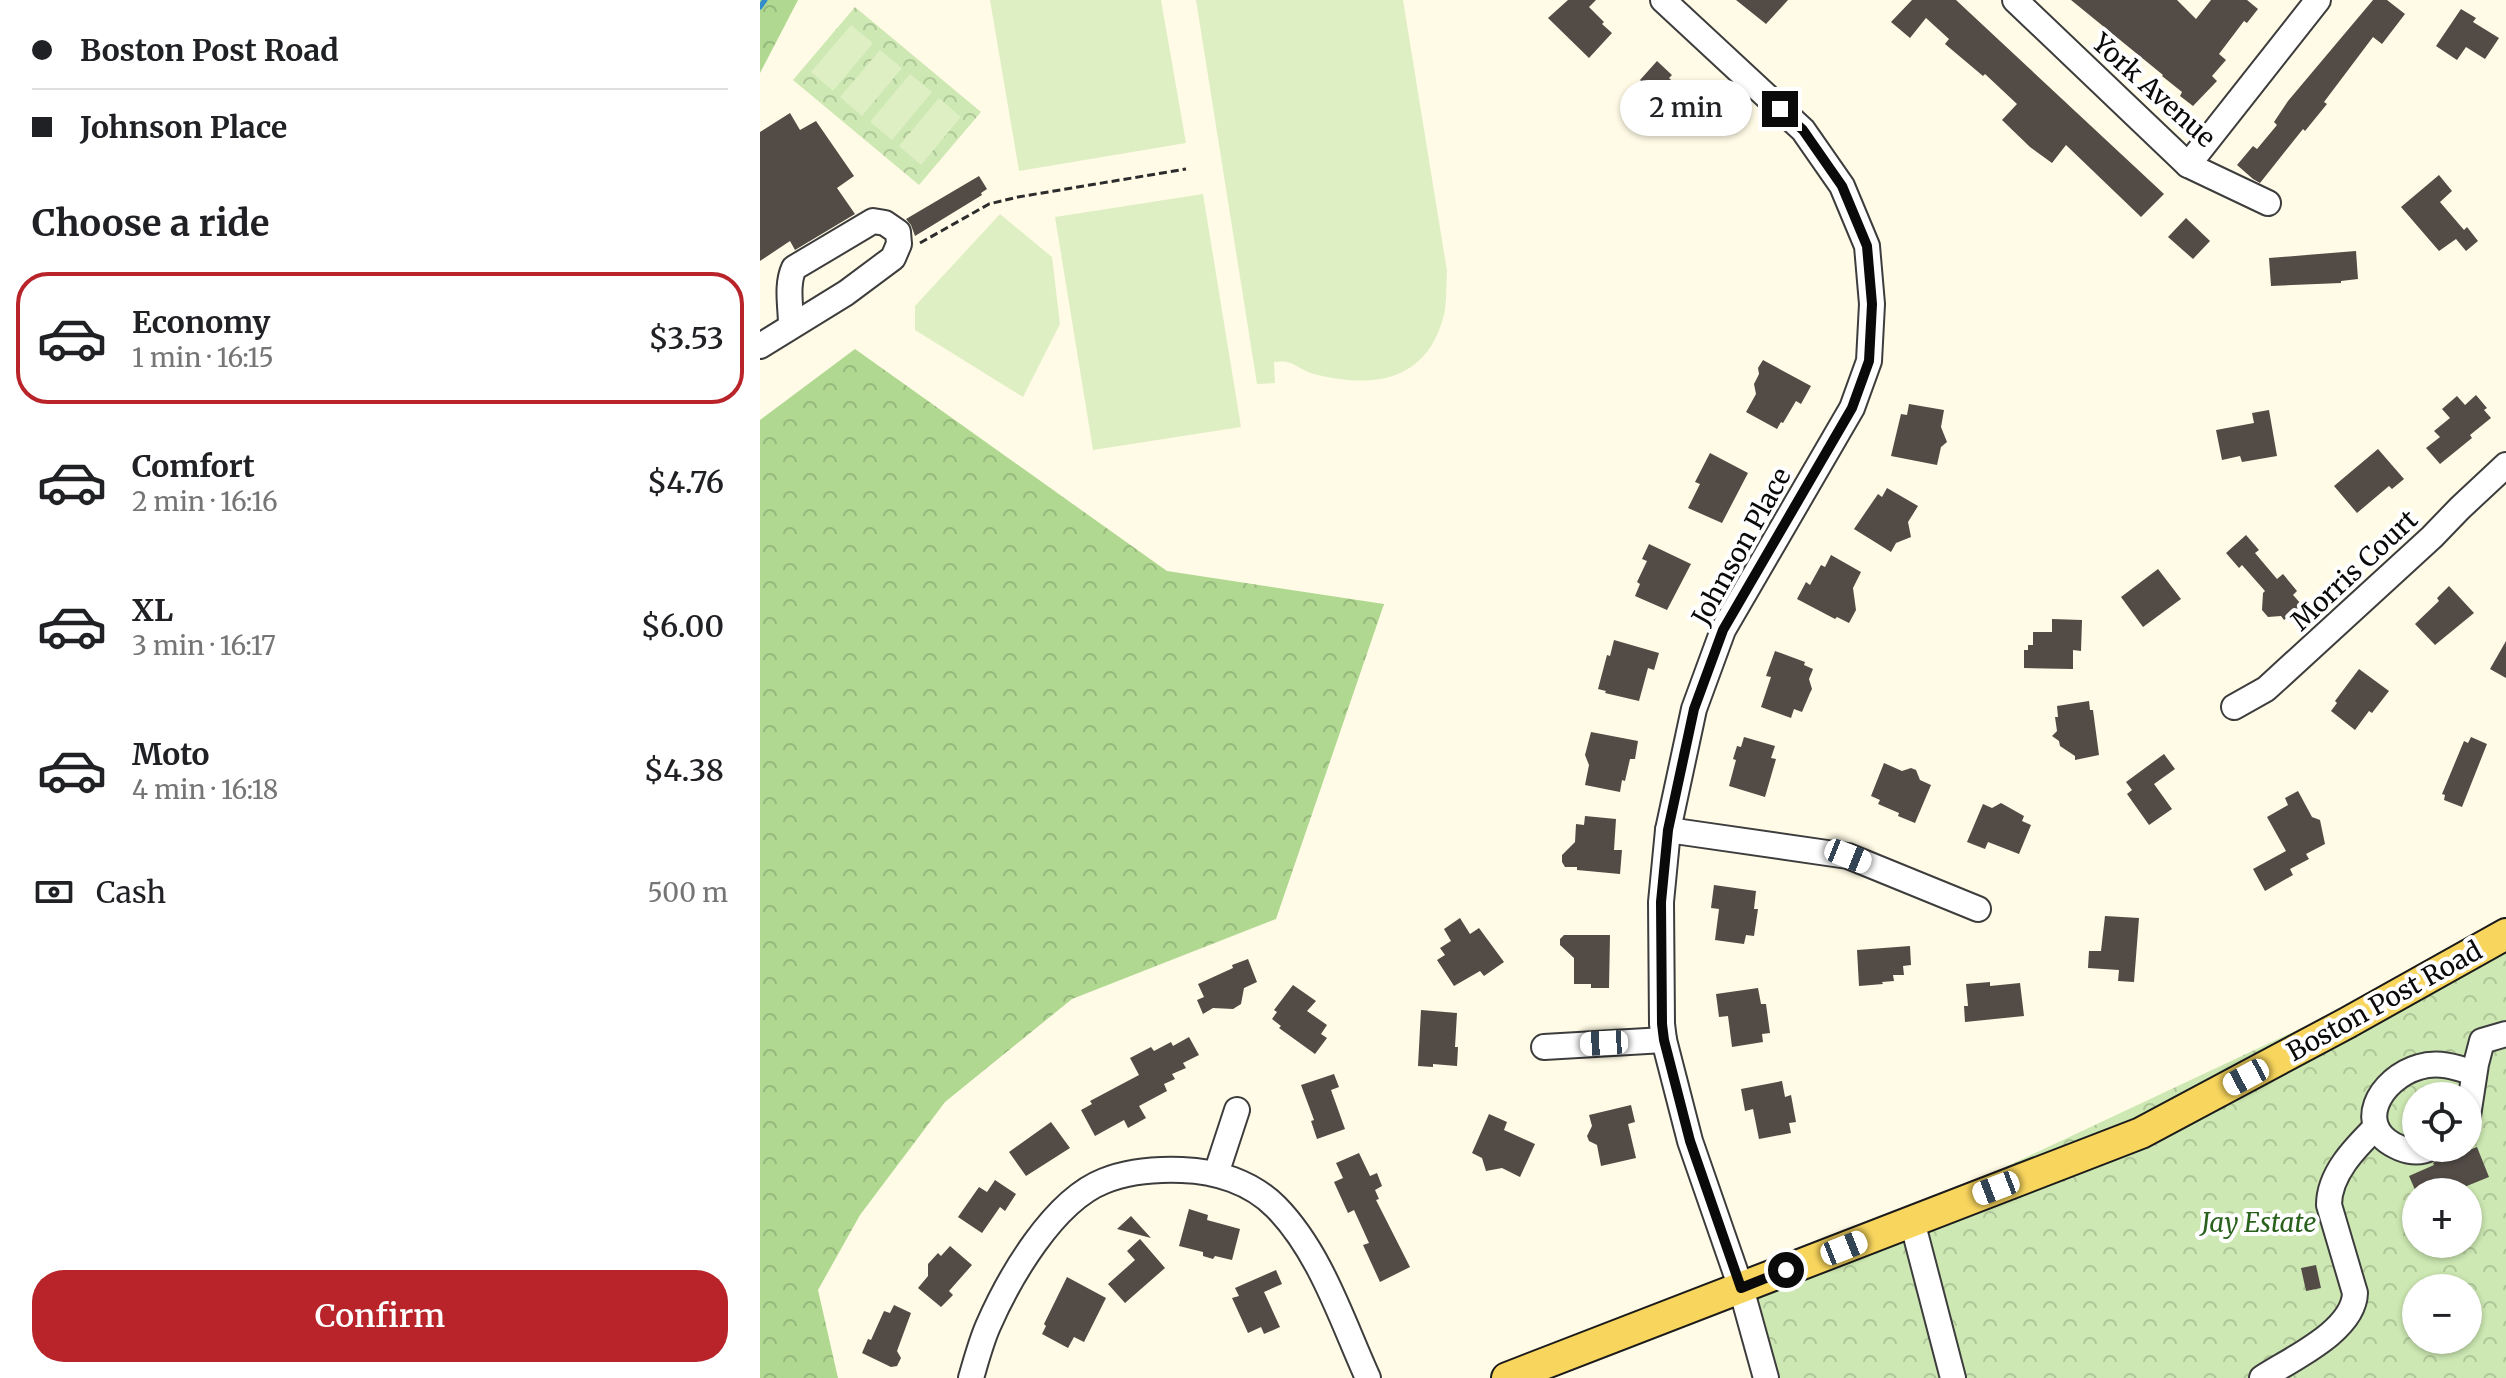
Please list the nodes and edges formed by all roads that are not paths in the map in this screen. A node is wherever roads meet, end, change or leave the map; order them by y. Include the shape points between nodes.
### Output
1 (1663, 0) edge
2 (2318, 0) edge
3 (2025, 3) edge
4 (2188, 165) junction
5 (2268, 203) dead end
6 (791, 325) junction
7 (760, 346) edge
8 (2506, 465) edge
9 (2234, 707) dead end
10 (1668, 830) junction
11 (1978, 909) dead end
12 (2506, 934) edge
13 (2506, 1034) edge
14 (1664, 1040) junction
15 (1544, 1047) dead end
16 (2474, 1073) junction
17 (2473, 1082) edge
18 (1237, 1110) dead end
19 (2376, 1127) junction
20 (2402, 1149) edge
21 (1216, 1174) junction
22 (1912, 1221) junction
23 (1741, 1288) junction
24 (971, 1378) edge
25 (1368, 1378) edge
26 (1507, 1378) edge
27 (1766, 1378) edge
28 (1953, 1378) edge
29 (2262, 1378) edge

1 - 10 street, Johnson Place via 1803,130 1835,175 1867,246 1872,304 1869,361 1852,408 1723,630 1694,709
2 - 4 street
3 - 4 street, York Avenue
4 - 5 street, York Avenue
6 - 6 street via 893,258 898,232 873,221 794,268
6 - 7 street
8 - 9 street, Morris Court via 2266,689
10 - 11 street via 1848,856
10 - 14 street, Johnson Place via 1661,902
12 - 22 main road, Boston Post Road via 2141,1133
13 - 16 street via 2482,1041
14 - 15 street
14 - 23 street, Johnson Place via 1690,1141
16 - 17 street
16 - 19 street via 2445,1064 2418,1067 2401,1076 2382,1091 2375,1108
18 - 21 street
19 - 20 street
19 - 29 street via 2341,1168 2329,1194 2355,1305 2322,1340
21 - 24 street via 1136,1172 1102,1182 1074,1200 1046,1227 1017,1268 987,1328
21 - 25 street via 1273,1204 1296,1229
22 - 23 main road, Boston Post Road
22 - 28 street
23 - 26 main road, Boston Post Road
23 - 27 street, Johnson Place

